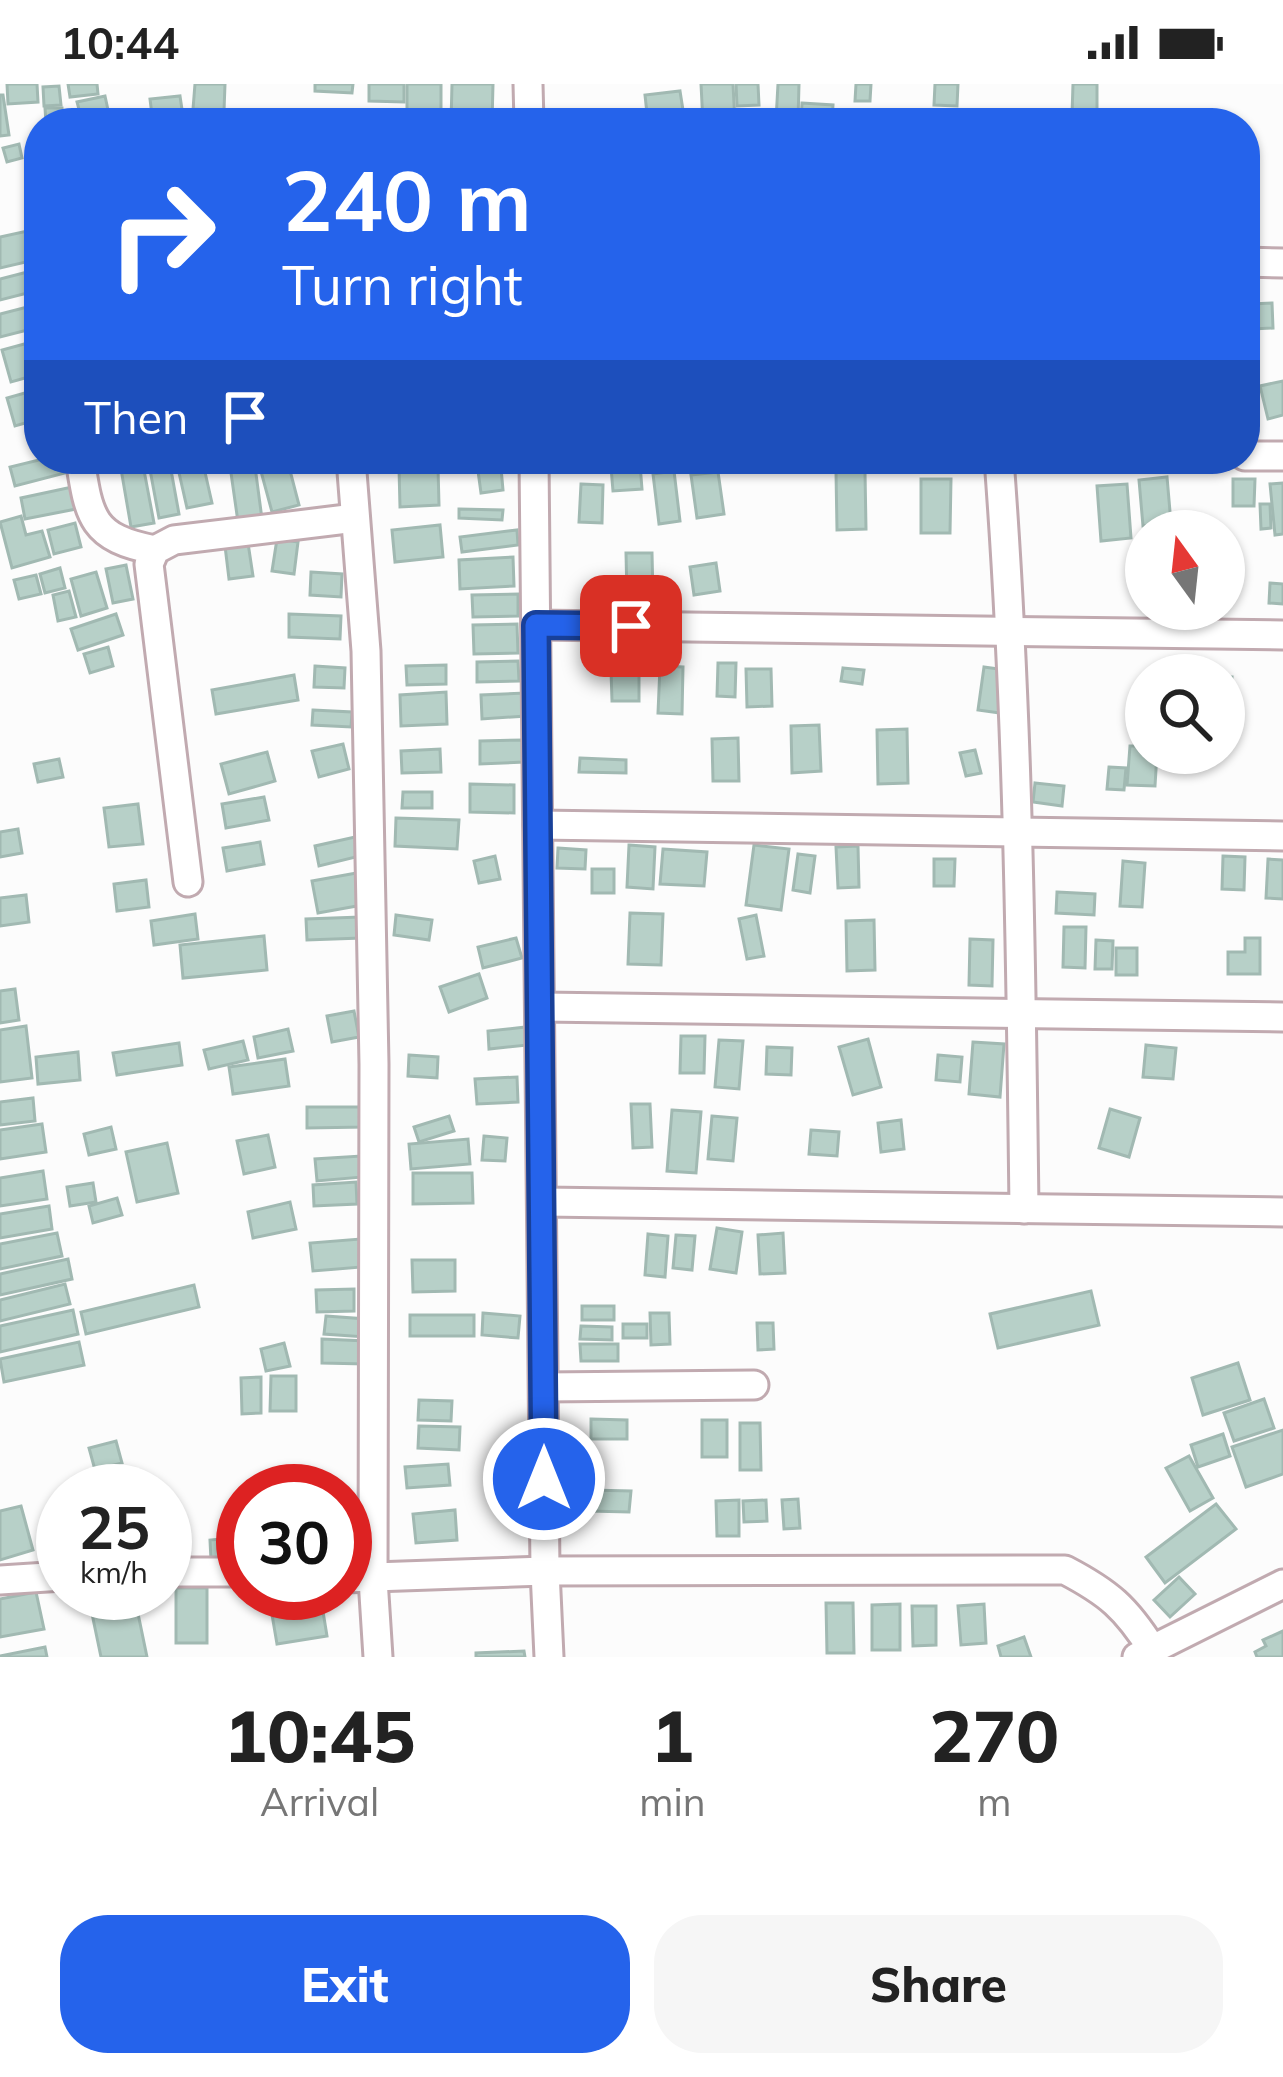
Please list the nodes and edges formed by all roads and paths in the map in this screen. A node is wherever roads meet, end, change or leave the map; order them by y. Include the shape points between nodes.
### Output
1 (82, 474) edge
2 (352, 474) edge
3 (534, 474) edge
4 (999, 474) edge
5 (355, 518) junction
6 (155, 550) junction
7 (536, 625) junction
8 (1012, 632) junction
9 (1283, 635) edge
10 (538, 824) junction
11 (1020, 832) junction
12 (1283, 836) edge
13 (188, 882) dead end
14 (541, 1007) junction
15 (1022, 1014) junction
16 (1283, 1018) edge
17 (544, 1202) junction
18 (1024, 1209) junction
19 (1283, 1212) edge
20 (754, 1385) dead end
21 (544, 1387) junction
22 (362, 1464) edge
23 (545, 1571) junction
24 (36, 1578) edge
25 (372, 1578) edge
26 (0, 1580) edge
27 (1283, 1585) edge
28 (369, 1620) edge
29 (1144, 1653) edge
30 (378, 1657) edge
31 (550, 1657) edge

1 - 6 street via 96,523 118,543
2 - 5 street
3 - 7 street
4 - 8 street
5 - 6 street via 174,540
5 - 22 street via 366,651 374,1041
6 - 13 street via 149,564
7 - 8 street
7 - 10 street
8 - 9 street
8 - 11 street
10 - 11 street
10 - 14 street
11 - 12 street
11 - 15 street
14 - 15 street
14 - 17 street
15 - 16 street
15 - 18 street
17 - 18 street
17 - 21 street
18 - 19 street
20 - 21 street
21 - 23 street
23 - 25 street
23 - 29 street via 1065,1570 1127,1610
23 - 31 street
24 - 26 street
27 - 29 street
28 - 30 street

